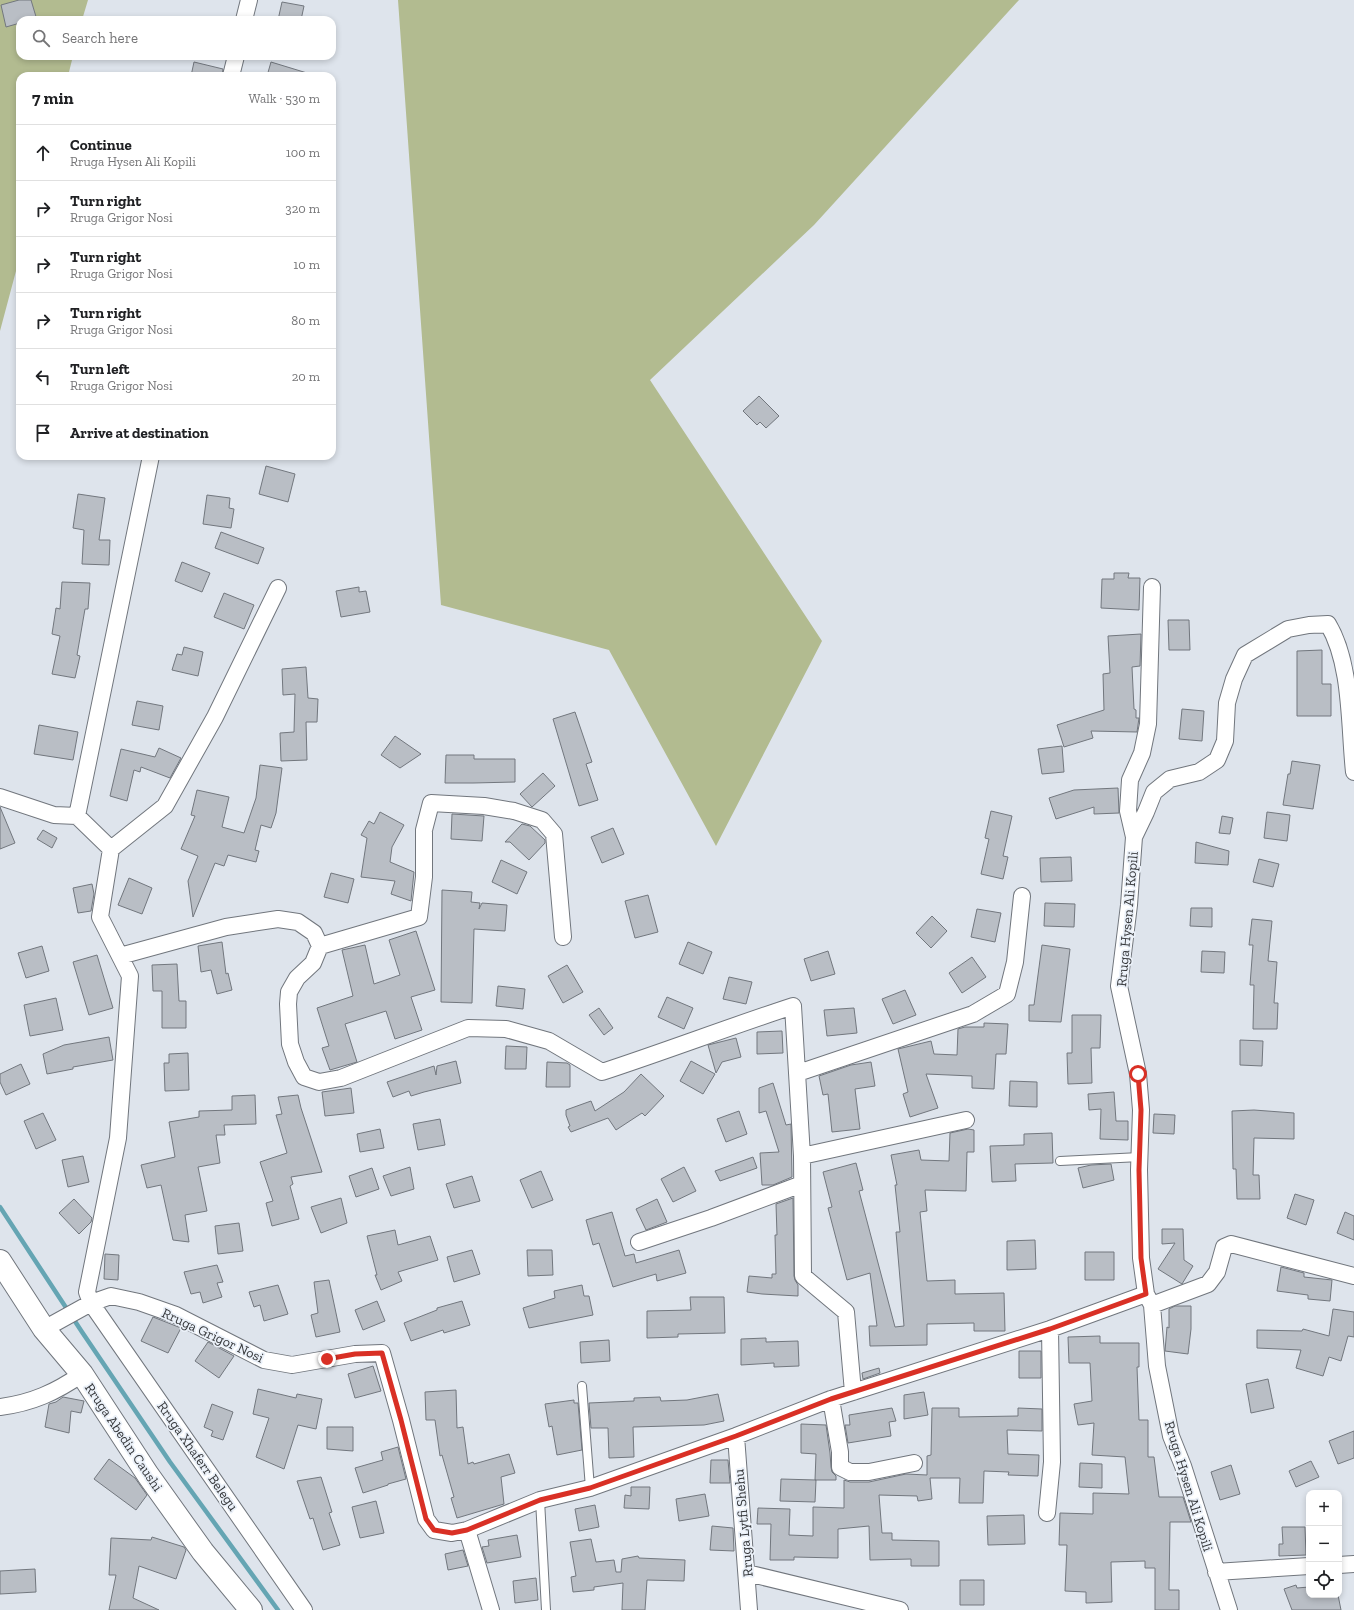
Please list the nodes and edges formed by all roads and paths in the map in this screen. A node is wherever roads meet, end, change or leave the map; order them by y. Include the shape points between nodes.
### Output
1 (249, 0) edge
2 (245, 16) edge
3 (235, 60) edge
4 (232, 72) edge
5 (150, 460) edge
6 (278, 588) dead end
7 (1152, 588) dead end
8 (1354, 772) edge
9 (0, 797) edge
10 (77, 816) junction
11 (1134, 837) junction
12 (111, 848) junction
13 (1022, 896) dead end
14 (563, 938) dead end
15 (320, 946) junction
16 (120, 956) junction
17 (798, 1073) junction
18 (966, 1120) dead end
19 (802, 1156) junction
20 (1140, 1157) junction
21 (1060, 1161) dead end
22 (802, 1184) junction
23 (639, 1242) dead end
24 (0, 1262) edge
25 (1354, 1276) edge
26 (1149, 1300) junction
27 (90, 1303) junction
28 (53, 1324) junction
29 (1050, 1329) junction
30 (82, 1374) junction
31 (582, 1386) dead end
32 (853, 1392) junction
33 (831, 1399) junction
34 (0, 1407) edge
35 (736, 1436) junction
36 (914, 1463) dead end
37 (590, 1488) junction
38 (540, 1500) junction
39 (1047, 1513) dead end
40 (467, 1530) junction
41 (1354, 1564) edge
42 (1342, 1565) edge
43 (1306, 1566) edge
44 (747, 1572) junction
45 (1216, 1572) junction
46 (251, 1610) edge
47 (304, 1610) edge
48 (491, 1610) edge
49 (546, 1610) edge
50 (749, 1610) edge
51 (900, 1610) edge
52 (1229, 1610) edge

1 - 2 street
3 - 4 street
5 - 10 street
6 - 12 street via 216,717 165,806
7 - 11 street via 1148,724 1142,753 1130,780 1128,811
8 - 11 street via 1348,693 1341,656 1333,632 1328,624 1288,629 1245,655 1227,703 1225,741 1217,760 1199,772 1170,779 1154,792
9 - 10 street via 54,815
10 - 12 street
11 - 20 street, Rruga Hysen Ali Kopili via 1120,986 1138,1074 1141,1110
12 - 16 street via 100,917
13 - 17 street via 1015,962 1007,994 973,1014
14 - 15 street via 554,834 542,820 514,811 484,806 431,803 424,830 424,877 419,917
15 - 16 street via 314,933 298,922 278,919 226,927
15 - 17 street via 313,963 297,978 289,992 288,1004 290,1044 296,1062 304,1077 319,1082 341,1078 468,1028 506,1029 549,1041 602,1072 793,1006
16 - 27 street via 130,976 118,1138 87,1292
17 - 19 street
18 - 19 street
19 - 22 street
20 - 21 lane
20 - 26 street, Rruga Hysen Ali Kopili via 1141,1258
22 - 23 street
22 - 32 street via 803,1276 846,1312
24 - 28 main road, Rruga Abedin Caushi
25 - 26 street, Rruga Grigor Nosi via 1231,1244 1224,1247 1217,1272 1208,1284
26 - 29 street, Rruga Grigor Nosi
26 - 45 street, Rruga Hysen Ali Kopili via 1171,1436
27 - 28 street
27 - 40 street, Rruga Grigor Nosi via 111,1296 139,1302 176,1315 264,1360 292,1365 355,1354 382,1353 426,1519 434,1530 452,1533
27 - 47 street, Rruga Xhaferr Belegu
28 - 30 main road, Rruga Abedin Caushi
29 - 32 street, Rruga Grigor Nosi
29 - 39 street via 1052,1462
30 - 34 street via 52,1392 20,1404
30 - 46 main road, Rruga Abedin Caushi via 148,1475 203,1552
31 - 37 lane
32 - 33 street, Rruga Grigor Nosi
33 - 35 street, Rruga Grigor Nosi
33 - 36 street via 840,1467 850,1472 869,1472
35 - 37 street, Rruga Grigor Nosi
35 - 44 street, Rruga Lytfi Shehu
37 - 38 street, Rruga Grigor Nosi
38 - 40 street, Rruga Grigor Nosi
38 - 49 lane
40 - 48 street
41 - 42 street
43 - 45 street
44 - 50 street, Rruga Lytfi Shehu
44 - 51 street
45 - 52 street, Rruga Hysen Ali Kopili

